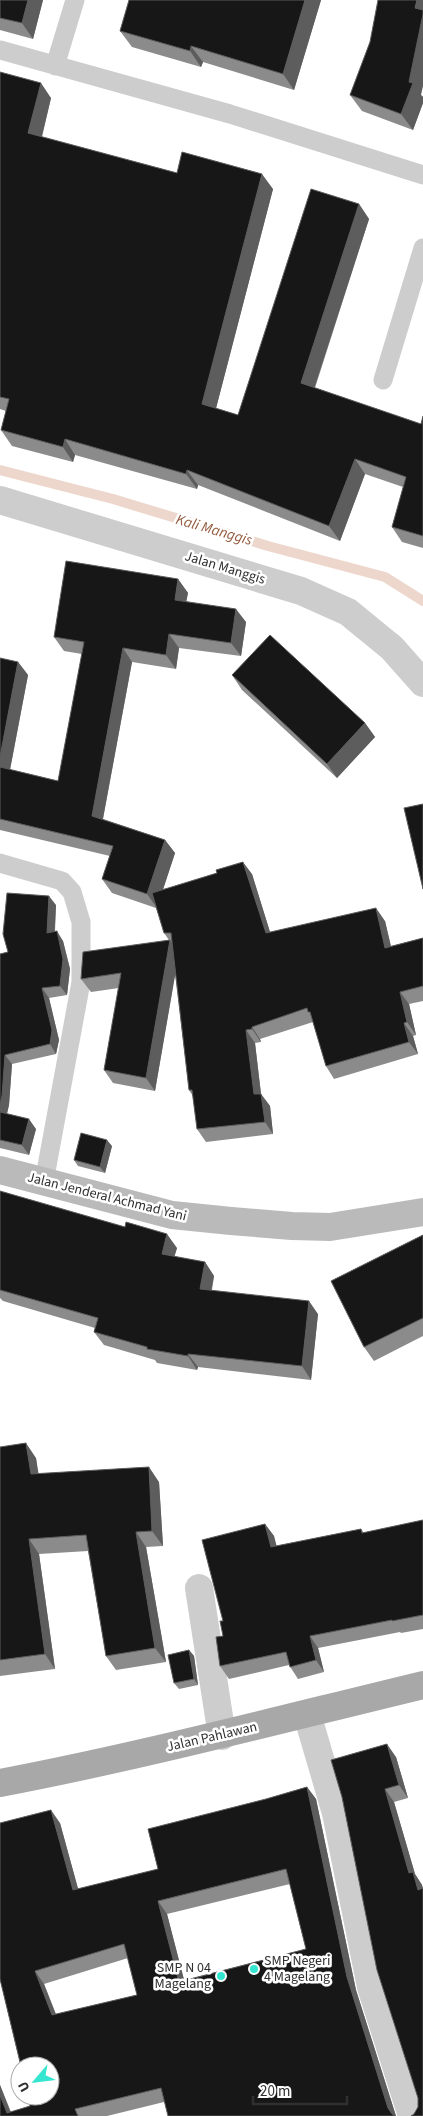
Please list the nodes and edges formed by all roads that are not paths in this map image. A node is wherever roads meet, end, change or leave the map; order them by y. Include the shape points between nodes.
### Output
1 (74, 0) edge
2 (0, 50) edge
3 (55, 66) junction
4 (423, 175) edge
5 (423, 248) edge
6 (383, 380) dead end
7 (0, 500) edge
8 (423, 683) edge
9 (0, 863) edge
10 (0, 1170) edge
11 (44, 1182) junction
12 (423, 1212) edge
13 (199, 1588) dead end
14 (423, 1685) edge
15 (307, 1714) junction
16 (222, 1736) junction
17 (0, 1783) edge
18 (412, 2116) edge

1 - 3 lane
2 - 3 lane
3 - 4 lane via 230,114
5 - 6 lane
7 - 8 street, Jalan Manggis via 301,591 348,612 392,648
9 - 11 lane via 62,881 72,892 81,922 81,982
10 - 11 main road, Jalan Jenderal Achmad Yani
11 - 12 main road, Jalan Jenderal Achmad Yani via 172,1216 292,1226 346,1225
13 - 16 street
14 - 15 main road, Jalan Pahlawan
15 - 16 main road, Jalan Pahlawan
15 - 18 street via 336,1813 371,1987
16 - 17 main road, Jalan Pahlawan

